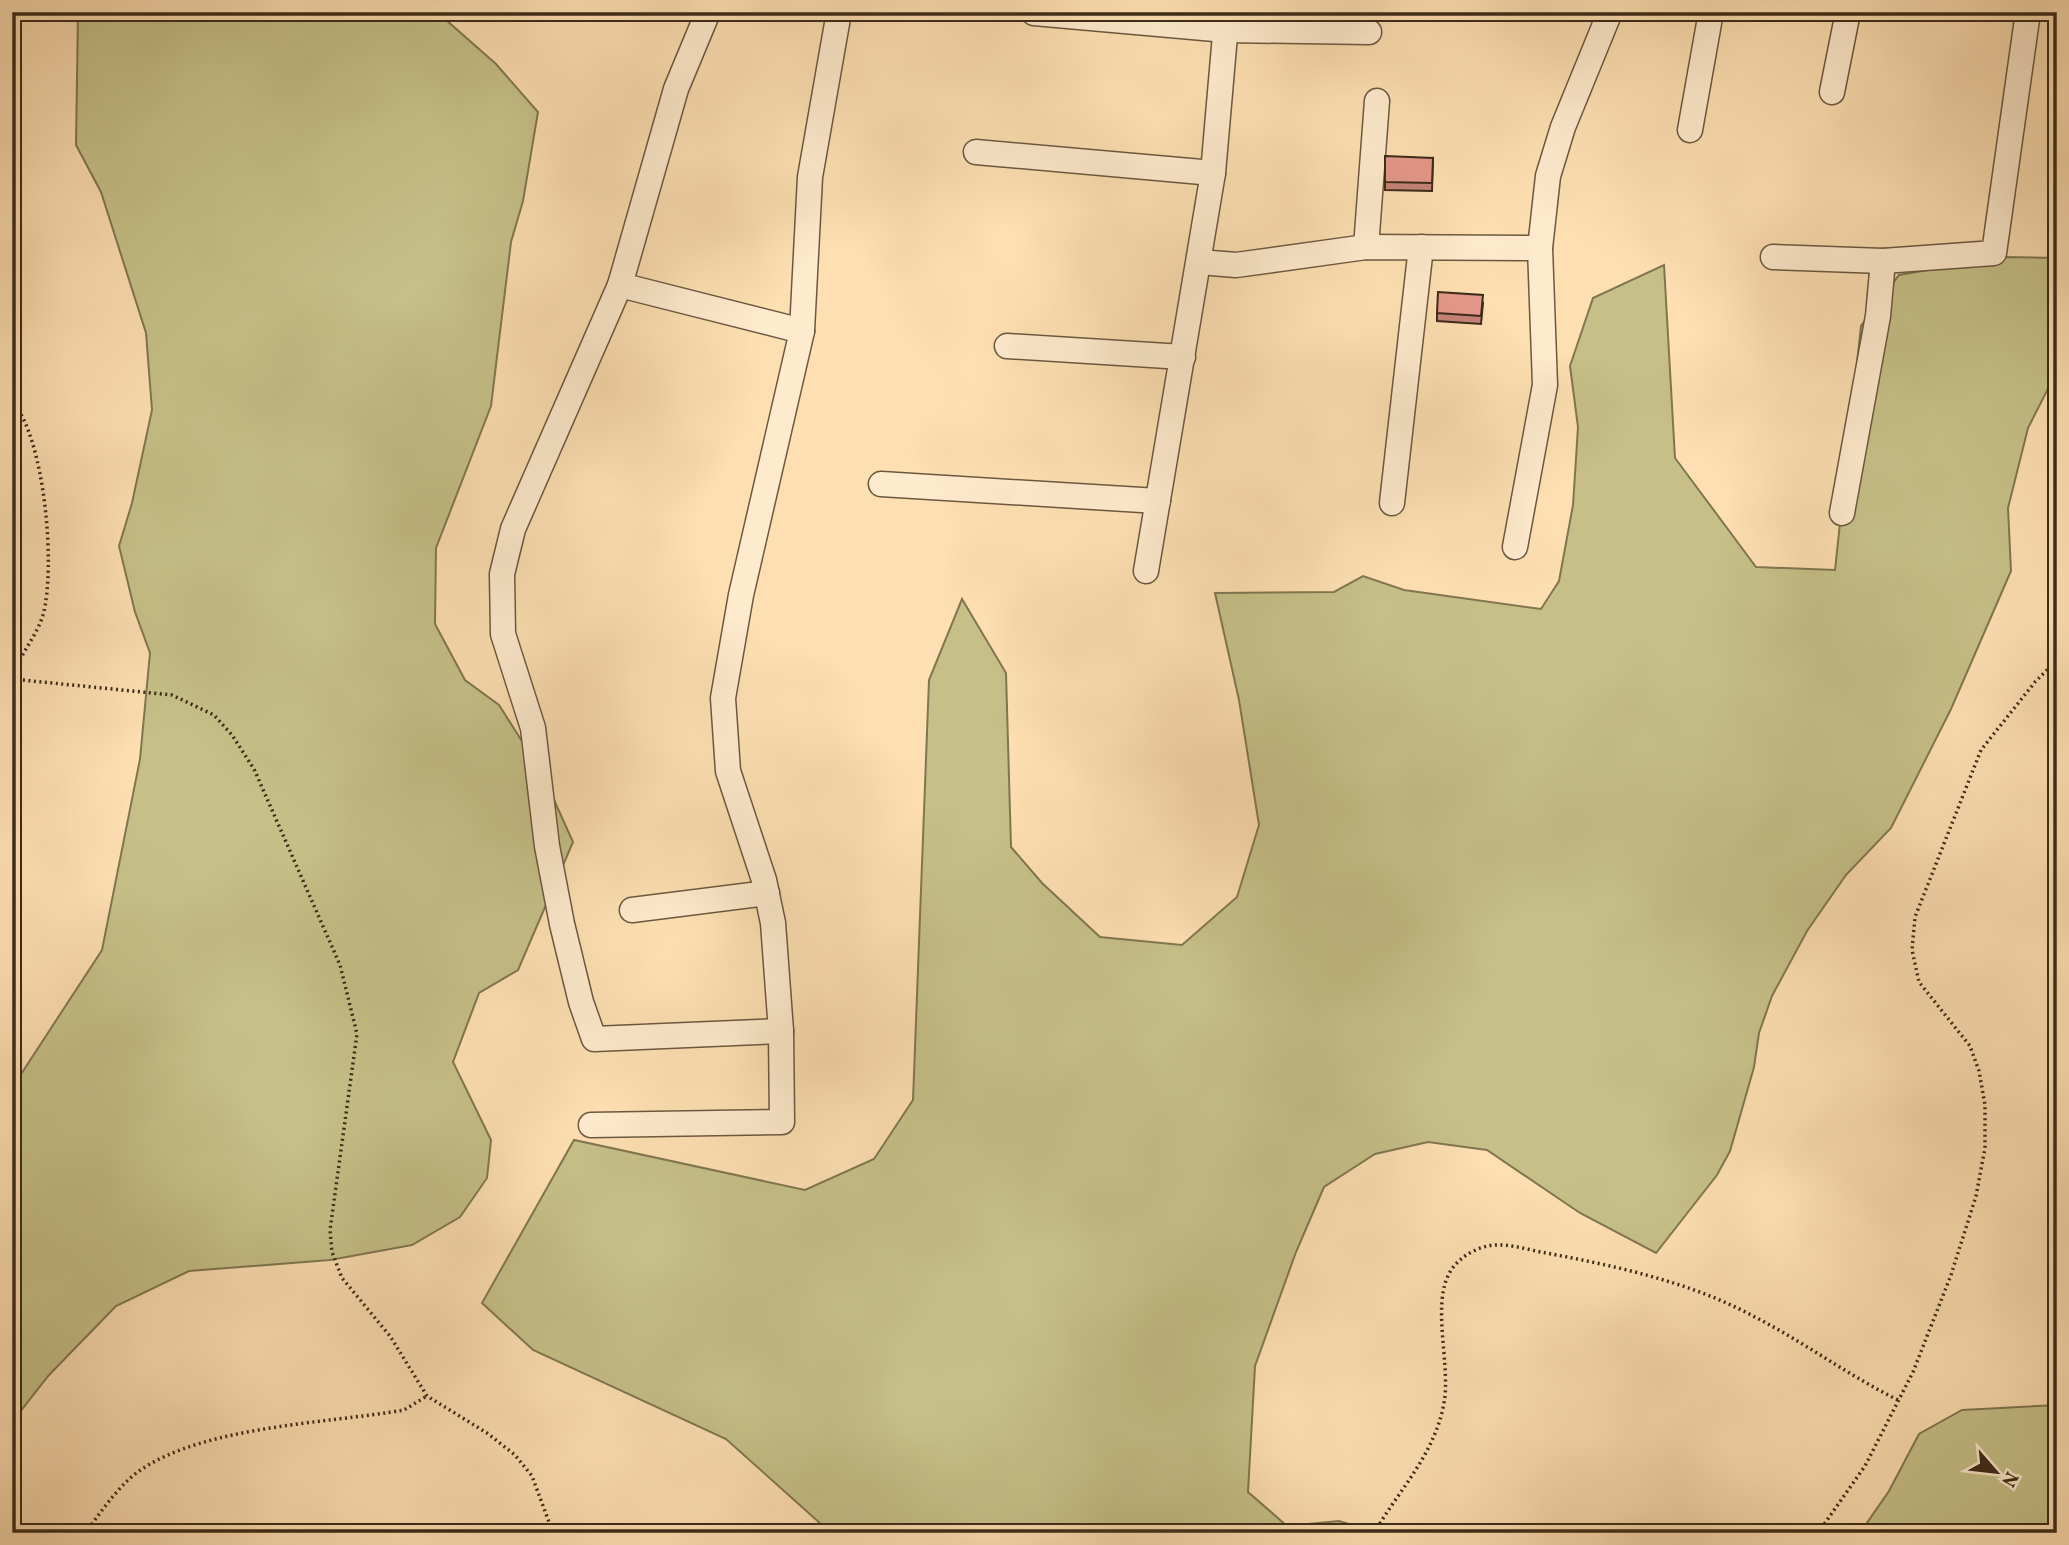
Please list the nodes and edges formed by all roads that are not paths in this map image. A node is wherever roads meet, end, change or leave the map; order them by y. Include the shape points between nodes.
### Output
1 (708, 12) edge
2 (839, 12) edge
3 (1610, 12) edge
4 (1711, 12) edge
5 (1848, 12) edge
6 (2028, 12) edge
7 (1034, 13) edge
8 (1226, 21) edge
9 (1369, 32) dead end
10 (1832, 92) dead end
11 (1377, 101) dead end
12 (1690, 130) dead end
13 (976, 152) dead end
14 (1213, 173) junction
15 (1366, 247) junction
16 (1421, 247) junction
17 (1540, 248) junction
18 (1773, 257) dead end
19 (1883, 261) junction
20 (1199, 262) junction
21 (620, 285) junction
22 (802, 331) junction
23 (1007, 346) dead end
24 (1183, 357) junction
25 (881, 484) dead end
26 (1158, 501) junction
27 (1392, 503) dead end
28 (1842, 513) dead end
29 (1515, 547) dead end
30 (1146, 571) dead end
31 (767, 893) junction
32 (632, 910) dead end
33 (781, 1031) junction
34 (591, 1125) dead end

1 - 21 street via 677,89
2 - 22 street via 810,177
3 - 17 street via 1548,176
4 - 12 street
5 - 10 street
6 - 19 street via 1994,253
7 - 8 street
8 - 9 street
8 - 14 street
11 - 15 street
13 - 14 street
14 - 20 street
15 - 16 street
15 - 20 street via 1236,265
16 - 17 street
16 - 27 street
17 - 29 street via 1545,385
18 - 19 street
19 - 28 street via 1878,316
20 - 24 street
21 - 22 street
21 - 33 street via 516,521 502,574 503,634 533,728 562,924 594,1040
22 - 31 street via 741,595 723,698 728,771
23 - 24 street
24 - 26 street
25 - 26 street
26 - 30 street
31 - 32 street
31 - 33 street
33 - 34 street via 782,1122

